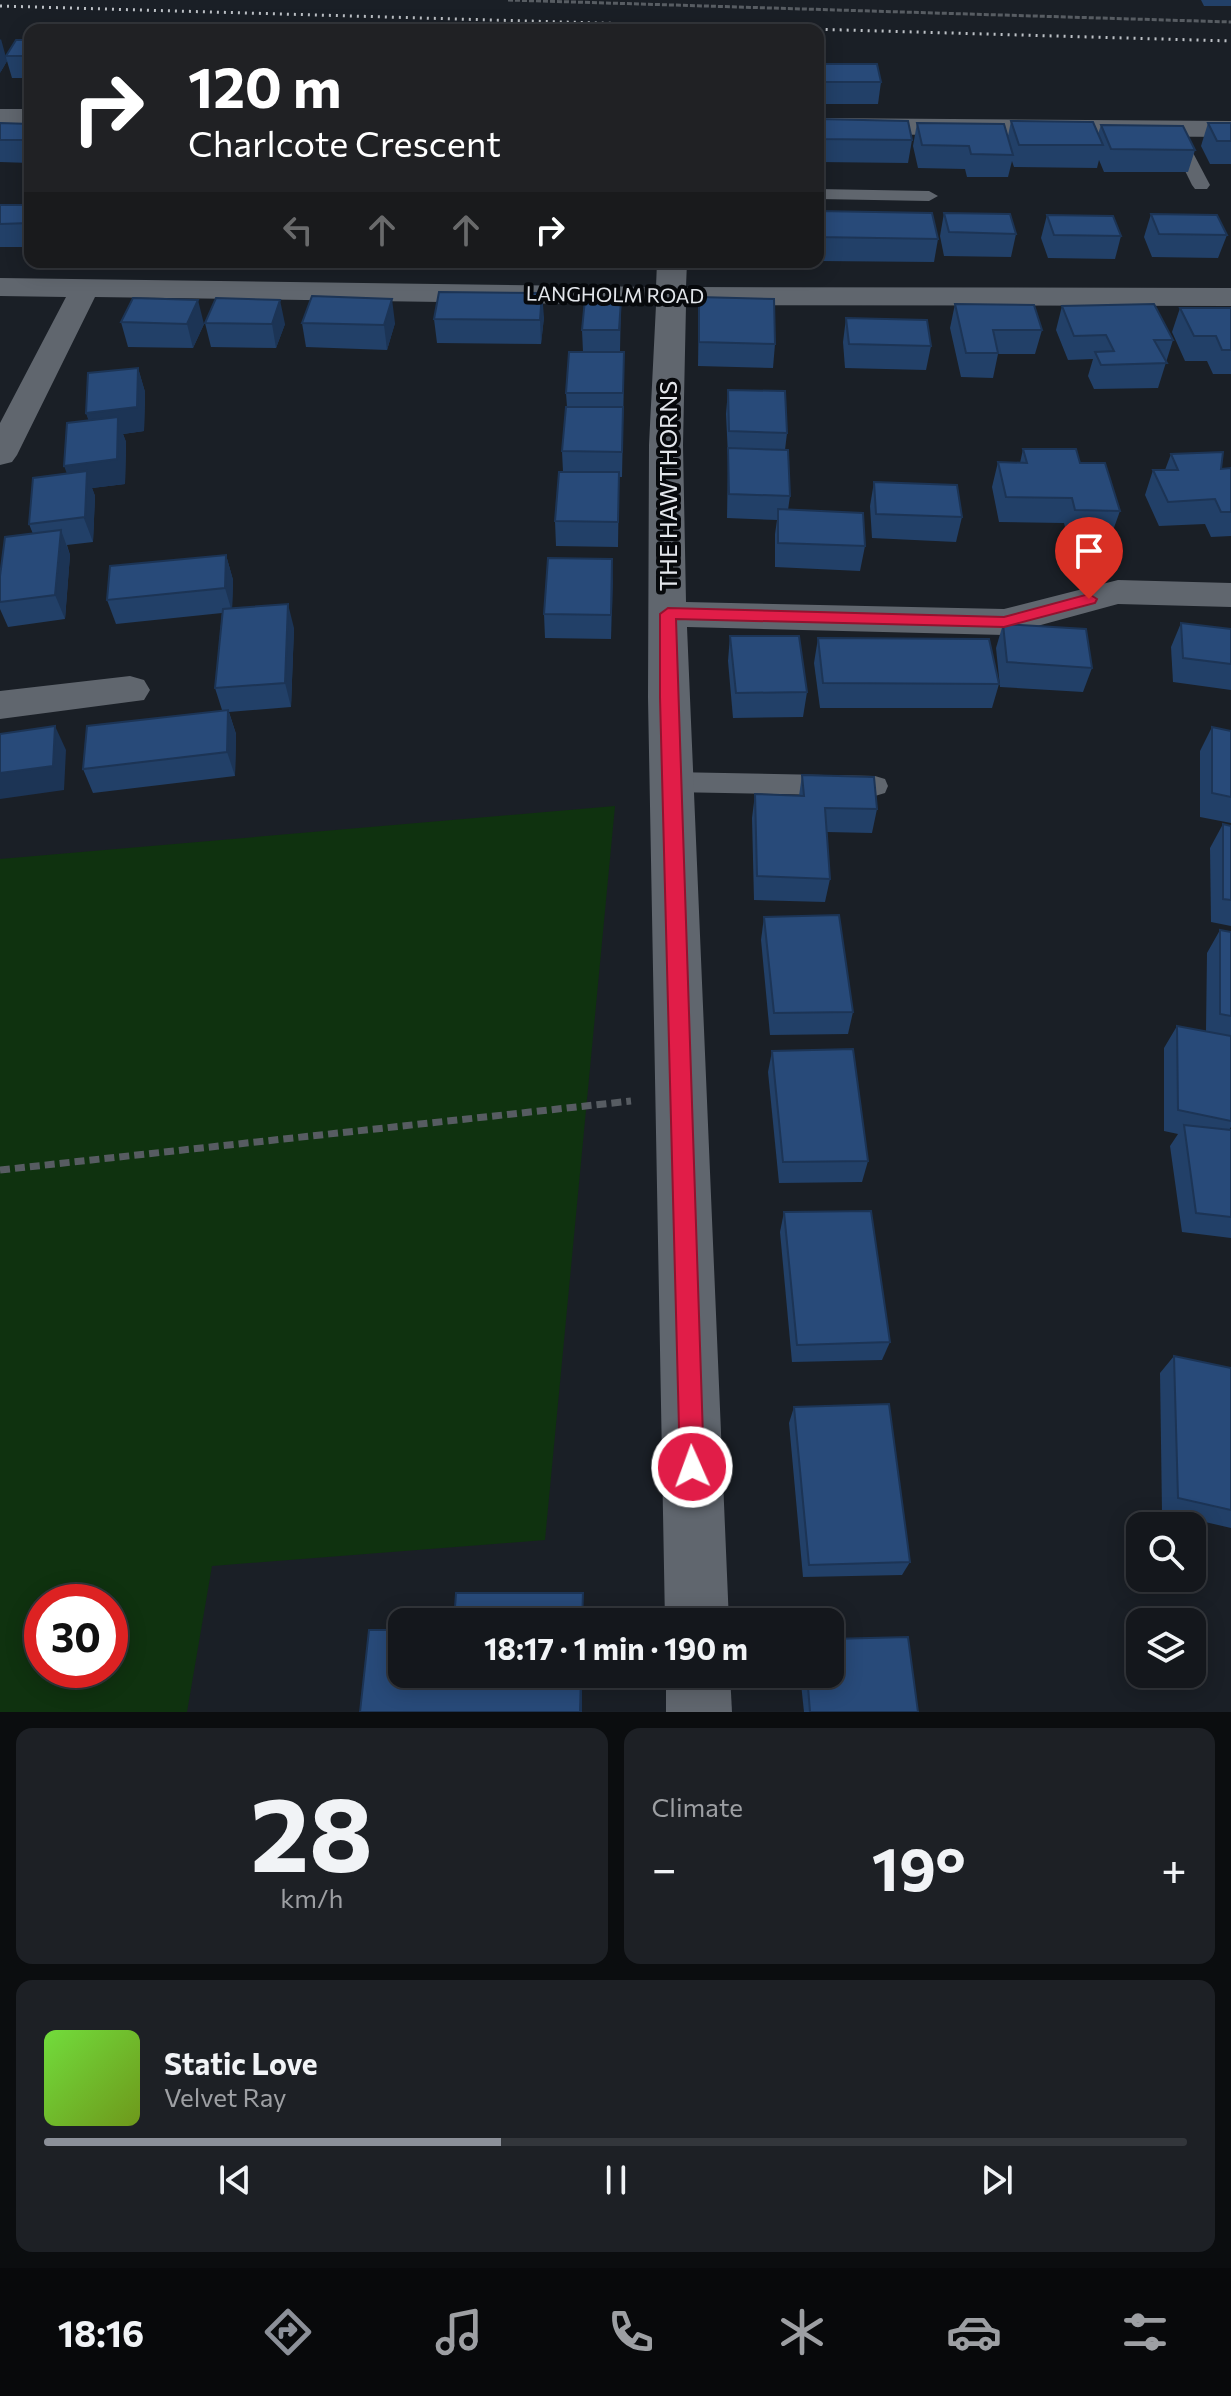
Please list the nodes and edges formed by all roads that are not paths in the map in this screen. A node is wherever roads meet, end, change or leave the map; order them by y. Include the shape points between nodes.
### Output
1 (0, 117) edge
2 (24, 117) edge
3 (824, 126) edge
4 (1172, 128) junction
5 (1231, 129) edge
6 (1201, 185) dead end
7 (824, 194) edge
8 (929, 196) dead end
9 (672, 279) edge
10 (0, 287) edge
11 (85, 288) junction
12 (1231, 297) edge
13 (0, 455) edge
14 (1231, 595) edge
15 (668, 614) junction
16 (130, 690) dead end
17 (0, 705) edge
18 (671, 782) junction
19 (875, 786) edge
20 (697, 1608) edge
21 (698, 1688) edge
22 (699, 1712) edge

1 - 2 street
3 - 4 street
4 - 5 street
4 - 6 lane
7 - 8 lane
9 - 11 street, LANGHOLM ROAD
9 - 12 street, LANGHOLM ROAD
9 - 15 street, THE HAWTHORNS via 666,445
10 - 11 street, LANGHOLM ROAD
11 - 13 street
14 - 15 street via 1118,592 1004,622
15 - 18 street, THE HAWTHORNS
16 - 17 street
18 - 19 lane
18 - 20 street, THE HAWTHORNS
21 - 22 street

